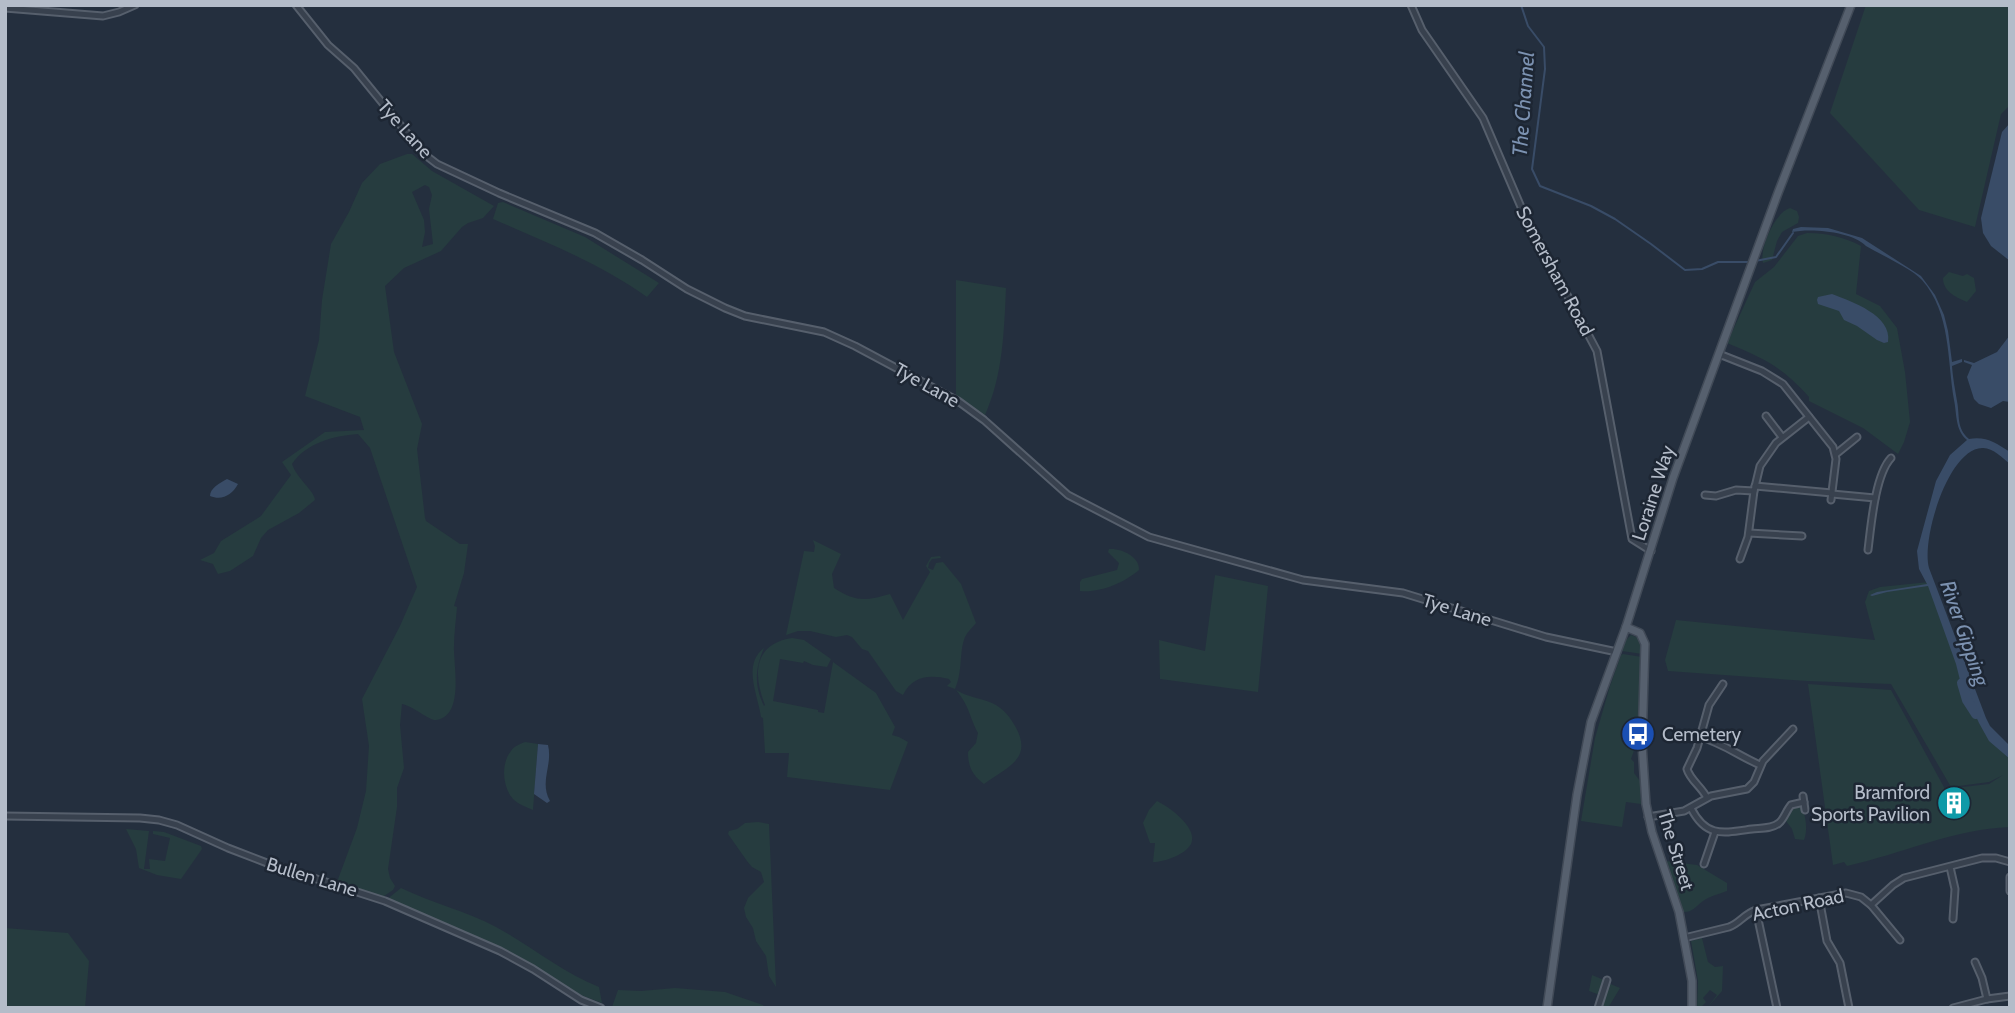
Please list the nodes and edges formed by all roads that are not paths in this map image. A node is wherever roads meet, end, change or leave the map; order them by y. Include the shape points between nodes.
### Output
1 (135, 5) edge
2 (296, 5) edge
3 (1411, 5) edge
4 (1852, 5) edge
5 (5, 8) edge
6 (1720, 354) junction
7 (1766, 416) dead end
8 (1809, 417) junction
9 (1857, 436) dead end
10 (1782, 438) junction
11 (1836, 454) junction
12 (1891, 458) dead end
13 (1873, 472) dead end
14 (1881, 475) junction
15 (1754, 489) junction
16 (1705, 495) dead end
17 (1832, 496) junction
18 (1875, 498) junction
19 (1749, 533) junction
20 (1802, 536) dead end
21 (1868, 550) dead end
22 (1651, 551) junction
23 (1740, 559) dead end
24 (1626, 627) junction
25 (1617, 652) junction
26 (1723, 684) dead end
27 (1793, 729) dead end
28 (1700, 737) junction
29 (1760, 765) junction
30 (1707, 798) junction
31 (1691, 808) junction
32 (1805, 810) dead end
33 (5, 816) edge
34 (1648, 817) junction
35 (1715, 832) junction
36 (2010, 862) edge
37 (1704, 864) dead end
38 (1950, 867) junction
39 (2010, 877) edge
40 (2010, 891) edge
41 (1819, 898) junction
42 (1871, 905) junction
43 (1756, 910) junction
44 (1953, 919) dead end
45 (1684, 938) junction
46 (1900, 940) dead end
47 (1975, 962) dead end
48 (1607, 980) dead end
49 (2010, 996) edge
50 (1987, 999) junction
51 (601, 1008) edge
52 (1547, 1008) edge
53 (1598, 1008) edge
54 (1692, 1008) edge
55 (1777, 1008) edge
56 (1849, 1008) edge
57 (1953, 1008) edge

1 - 5 street via 103,16
2 - 25 street, Tye Lane via 437,164 595,233 725,309 824,332 855,346 958,401 1068,495 1149,537 1303,580 1403,593 1546,637
3 - 22 street, Somersham Road via 1422,30 1483,118 1524,214 1597,351 1632,539
4 - 6 main road, Loraine Way
6 - 8 street via 1774,377
6 - 22 main road, Loraine Way
7 - 10 street
8 - 10 street
8 - 11 street
9 - 11 street
10 - 15 street via 1765,456
11 - 17 street
12 - 14 street
13 - 14 street
14 - 18 street
15 - 16 street
15 - 17 street
15 - 19 street
17 - 18 street
18 - 21 street
19 - 20 street
19 - 23 street
22 - 24 main road, Loraine Way
24 - 25 main road, Loraine Way
24 - 34 main road, The Street via 1640,633 1645,644 1642,744
25 - 52 main road, Loraine Way via 1591,722
26 - 28 street via 1709,705
27 - 29 street
28 - 29 street
28 - 30 street via 1688,770
29 - 30 street via 1747,789
30 - 31 street
31 - 34 street
31 - 35 street via 1702,824
32 - 35 street via 1804,799 1791,805 1774,826
33 - 51 street, Bullen Lane via 140,818 177,824 267,863 385,901 500,951
34 - 45 main road, The Street
35 - 37 street
36 - 38 street, Acton Road via 1987,858
38 - 42 street, Acton Road via 1900,880
38 - 44 street via 1955,889
39 - 40 street
41 - 42 street, Acton Road via 1851,893
41 - 43 street, Acton Road
41 - 56 street
42 - 46 street, Acton Road
43 - 45 street, Acton Road via 1729,927
43 - 55 street
45 - 54 main road, The Street
47 - 50 street
48 - 53 street
49 - 50 street
50 - 57 street

